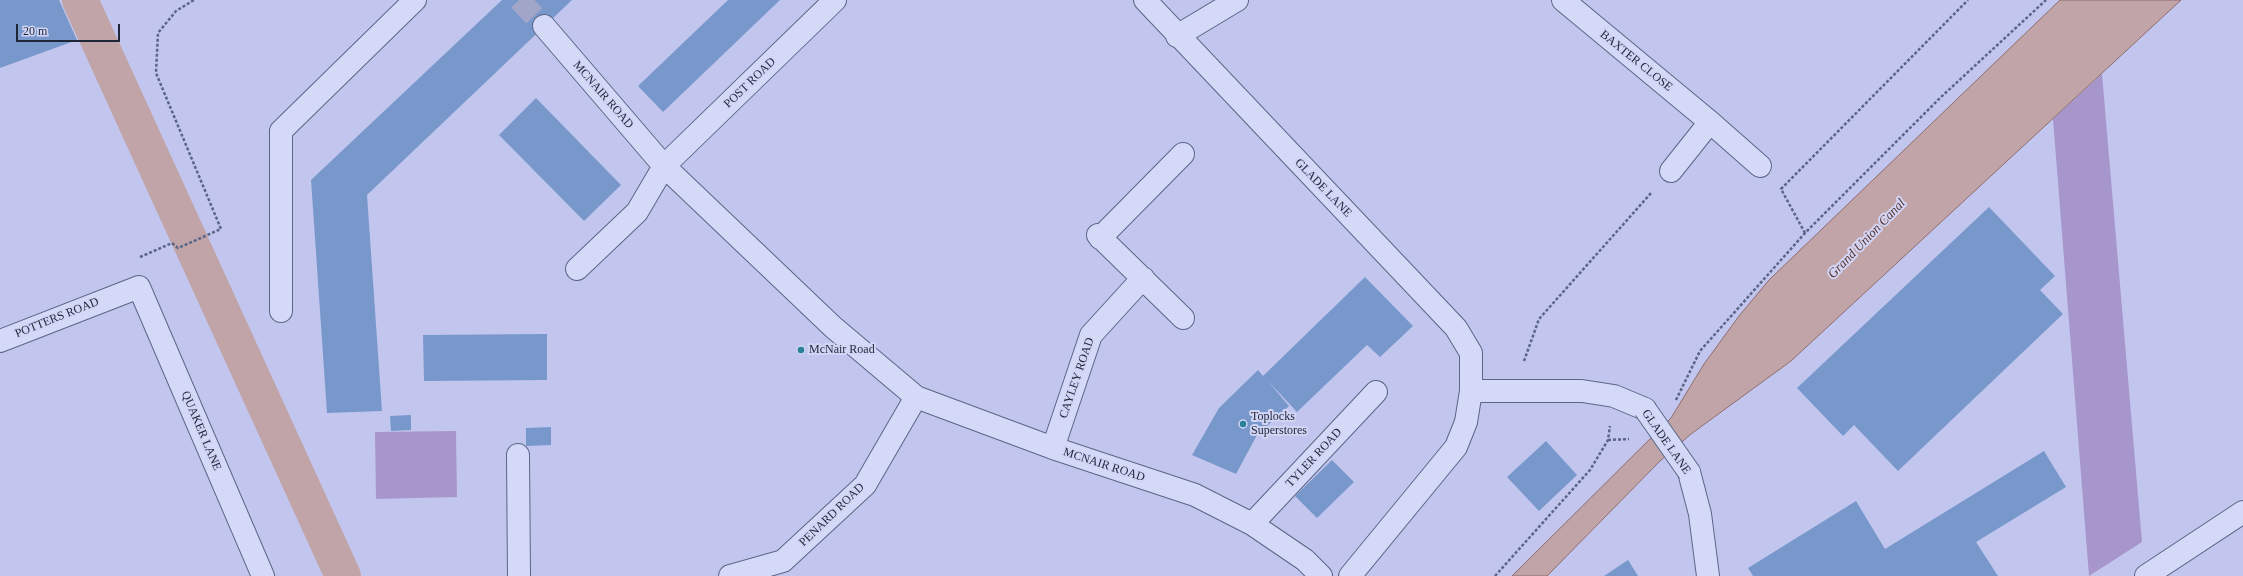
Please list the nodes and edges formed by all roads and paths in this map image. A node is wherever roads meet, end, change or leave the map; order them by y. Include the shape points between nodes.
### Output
1 (194, 0) edge
2 (415, 0) edge
3 (835, 0) edge
4 (1144, 0) edge
5 (1237, 0) edge
6 (1563, 0) edge
7 (1968, 0) edge
8 (2046, 0) edge
9 (544, 26) tunnel mouth
10 (1177, 36) junction
11 (1710, 122) junction
12 (1183, 154) dead end
13 (664, 166) junction
14 (1760, 166) dead end
15 (1671, 171) joint
16 (1805, 233) junction
17 (138, 258) dead end
18 (577, 269) dead end
19 (1143, 278) junction
20 (138, 287) joint
21 (281, 311) dead end
22 (1183, 318) dead end
23 (0, 341) edge
24 (1513, 390) junction
25 (1471, 391) junction
26 (1376, 392) dead end
27 (916, 397) junction
28 (1673, 406) dead end
29 (1608, 440) dead end
30 (1053, 448) junction
31 (518, 455) dead end
32 (2243, 512) edge
33 (1252, 524) junction
34 (263, 576) edge
35 (519, 576) edge
36 (730, 576) edge
37 (1321, 576) edge
38 (1350, 576) edge
39 (1495, 576) edge
40 (1708, 576) edge
41 (2146, 576) edge

1 - 17 path via 176,11 158,33 156,73 221,229 178,248 172,243
2 - 21 street via 281,131
3 - 13 street, POST ROAD
4 - 10 street, GLADE LANE
5 - 10 street
6 - 11 street, BAXTER CLOSE
7 - 16 path via 1781,189
8 - 16 path via 1940,98
9 - 13 street, MCNAIR ROAD
10 - 25 street, GLADE LANE via 1456,328 1471,353
11 - 14 street, BAXTER CLOSE
11 - 15 street
12 - 19 street via 1099,236
13 - 18 street, POST ROAD via 637,212
13 - 27 street, MCNAIR ROAD via 833,327
15 - 24 path via 1539,318
16 - 28 path via 1700,351
19 - 22 street
19 - 30 street, CAYLEY ROAD via 1091,334
20 - 23 street, POTTERS ROAD
20 - 34 street, QUAKER LANE
24 - 25 street, GLADE LANE
24 - 40 street, GLADE LANE, bridge via 1582,391 1614,396 1645,409 1689,472 1700,514
25 - 38 street, GLADE LANE via 1466,422 1456,448
26 - 33 street, TYLER ROAD
27 - 30 street, MCNAIR ROAD
27 - 36 street, PENARD ROAD via 865,485 783,561
29 - 39 path via 1590,470
30 - 33 street, MCNAIR ROAD via 1196,495
31 - 35 street
32 - 41 street
33 - 37 street, MCNAIR ROAD via 1305,560

